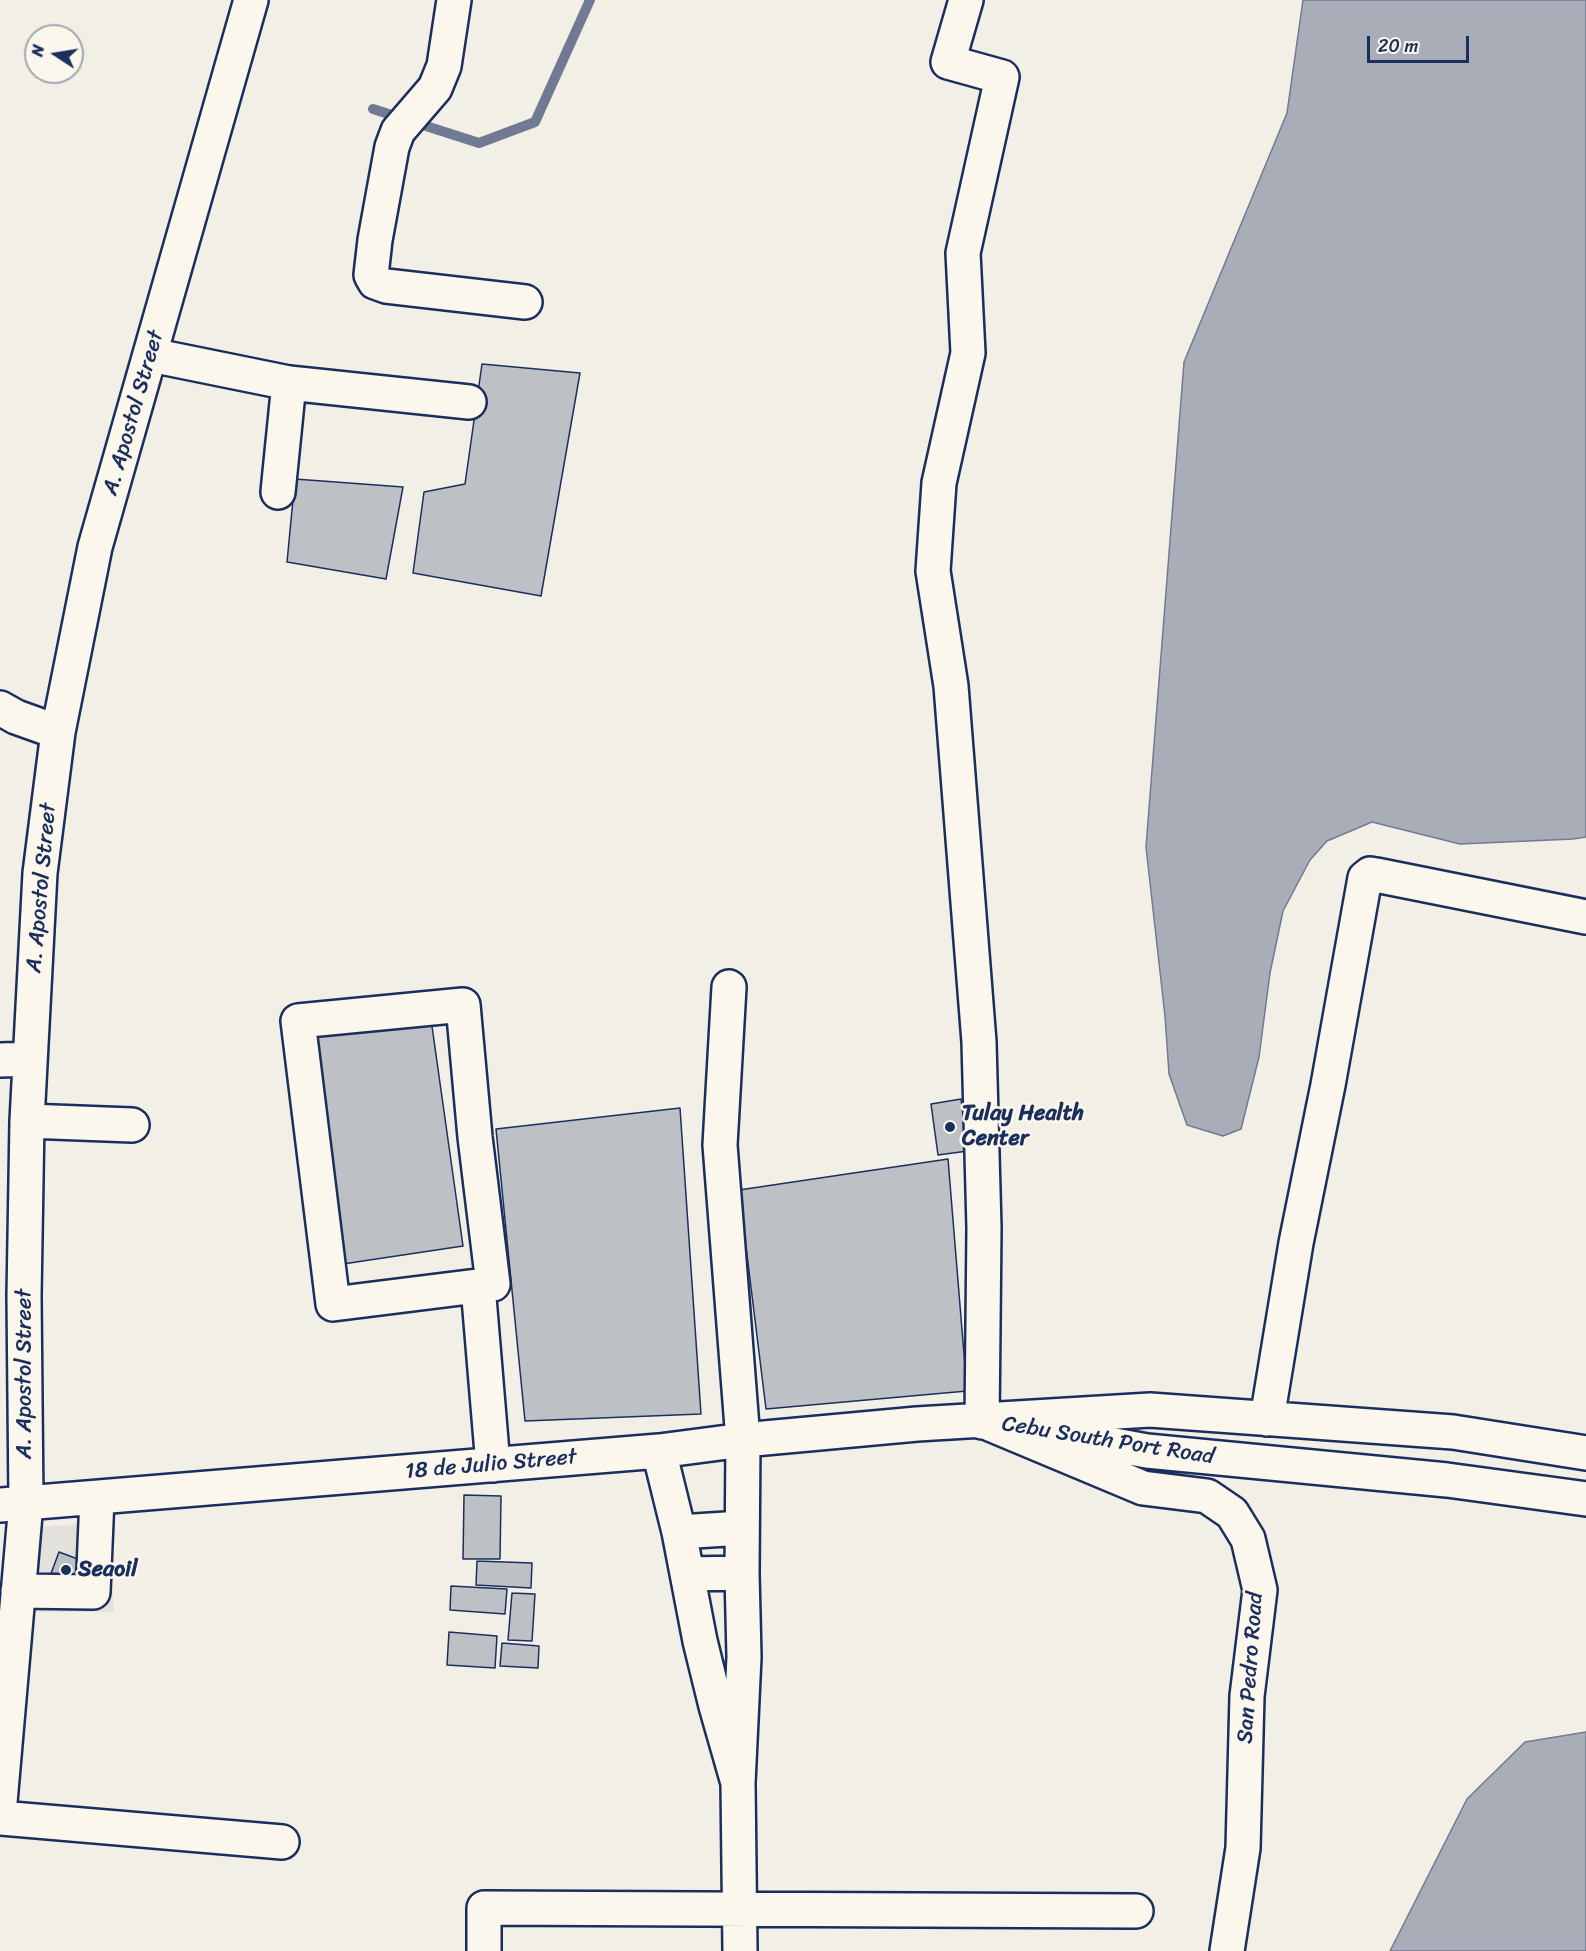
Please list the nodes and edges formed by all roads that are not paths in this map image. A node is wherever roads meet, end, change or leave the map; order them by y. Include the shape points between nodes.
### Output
1 (251, 0) edge
2 (454, 0) edge
3 (966, 0) edge
4 (525, 302) dead end
5 (151, 355) junction
6 (289, 383) junction
7 (469, 402) dead end
8 (278, 492) dead end
9 (0, 708) edge
10 (58, 732) junction
11 (1586, 917) edge
12 (729, 987) dead end
13 (15, 1059) edge
14 (27, 1121) junction
15 (132, 1125) dead end
16 (478, 1286) junction
17 (1267, 1419) junction
18 (982, 1422) junction
19 (743, 1440) junction
20 (1554, 1447) junction
21 (659, 1450) junction
22 (1586, 1453) edge
23 (493, 1465) junction
24 (1586, 1474) edge
25 (98, 1498) junction
26 (1586, 1499) edge
27 (13, 1504) edge
28 (742, 1528) junction
29 (679, 1532) junction
30 (742, 1573) junction
31 (688, 1574) junction
32 (18, 1591) junction
33 (729, 1705) junction
34 (0, 1802) edge
35 (0, 1818) edge
36 (282, 1842) dead end
37 (740, 1908) junction
38 (1136, 1911) dead end
39 (484, 1951) edge
40 (740, 1951) edge
41 (1227, 1951) edge

1 - 5 street, A. Apostol Street
2 - 4 street via 444,66 435,88 407,120 392,147 371,275 375,282 386,286
3 - 18 street via 948,62 1002,77 963,253 968,354 939,483 933,571 951,686 980,1042 984,1228
5 - 6 street
5 - 10 street, A. Apostol Street via 95,547
6 - 7 street
6 - 8 street
9 - 10 street
10 - 13 street, A. Apostol Street
11 - 17 street via 1376,875 1365,878
12 - 19 street via 720,1145
13 - 14 street, A. Apostol Street
14 - 15 street
14 - 27 street, A. Apostol Street via 24,1296
16 - 16 street via 493,1284 463,1005 298,1022 333,1304
16 - 23 street
17 - 18 street, Cebu South Port Road via 1150,1410
17 - 20 street, Cebu South Port Road via 1453,1432
18 - 19 street, 18 de Julio Street
18 - 26 street, Cebu South Port Road via 1147,1451 1447,1480
18 - 41 street, San Pedro Road via 1143,1488 1207,1496 1232,1513 1248,1539 1260,1590 1246,1696 1243,1848
19 - 21 street, 18 de Julio Street
19 - 28 street
20 - 22 street, Cebu South Port Road
20 - 24 street
21 - 23 street, 18 de Julio Street
21 - 29 street
23 - 25 street, 18 de Julio Street
25 - 27 street, 18 de Julio Street
25 - 32 street via 93,1592
27 - 32 street, A. Apostol Street
28 - 29 street
28 - 30 street
29 - 31 street
30 - 31 street
30 - 33 street
31 - 33 street via 700,1641
32 - 34 street, A. Apostol Street
33 - 37 street via 738,1784
35 - 36 street
37 - 38 street
37 - 39 street via 484,1908
37 - 40 street

